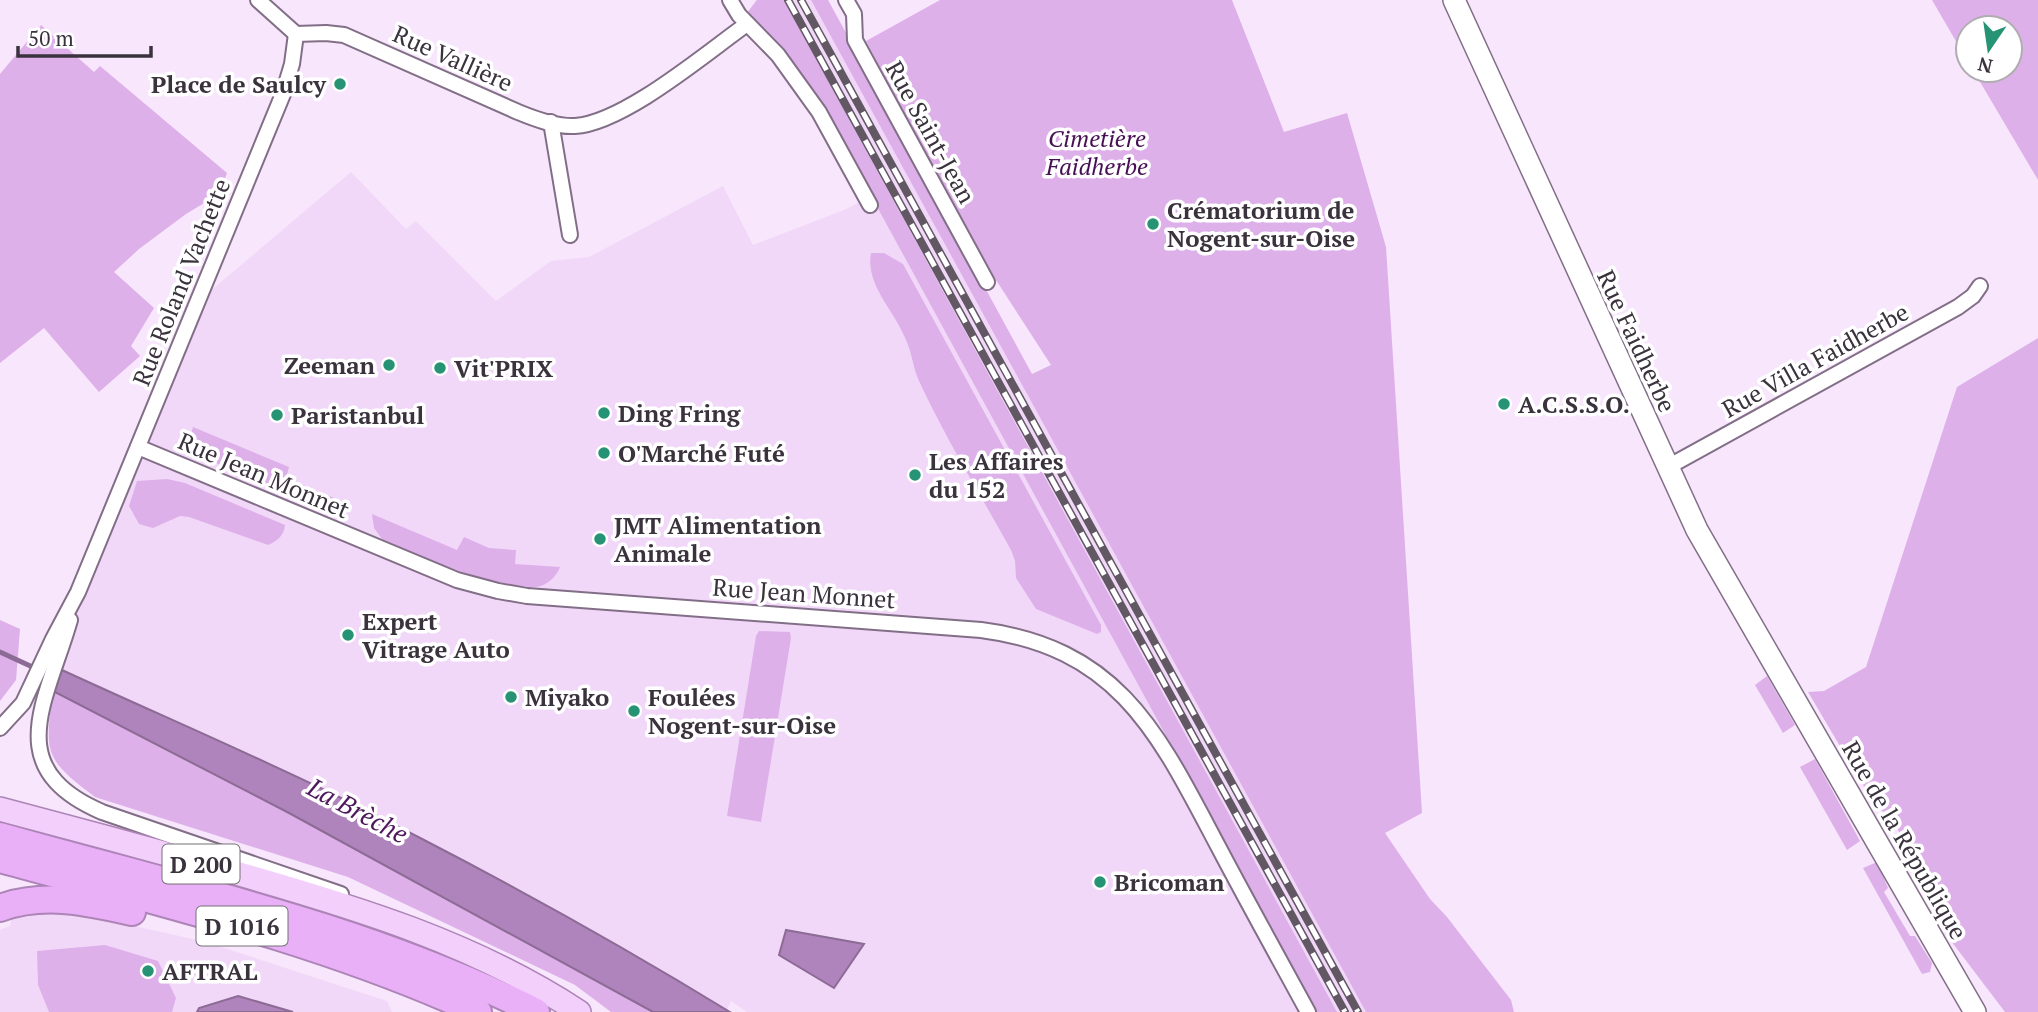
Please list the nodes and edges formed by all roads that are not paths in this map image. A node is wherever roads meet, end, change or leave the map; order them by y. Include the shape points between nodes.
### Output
1 (258, 0) edge
2 (730, 0) edge
3 (846, 0) edge
4 (1454, 0) edge
5 (747, 24) junction
6 (296, 34) junction
7 (551, 122) junction
8 (870, 205) dead end
9 (570, 235) dead end
10 (988, 282) dead end
11 (1980, 286) dead end
12 (138, 447) junction
13 (1666, 468) junction
14 (53, 652) junction
15 (1790, 694) joint
16 (0, 729) edge
17 (0, 808) edge
18 (0, 836) edge
19 (0, 859) edge
20 (0, 908) edge
21 (401, 925) junction
22 (408, 982) junction
23 (1305, 1007) edge
24 (478, 1012) edge
25 (536, 1012) edge
26 (579, 1012) edge
27 (1975, 1012) edge

1 - 6 street
2 - 5 street
3 - 10 street, Rue Saint-Jean via 854,14 855,40
4 - 13 main road, Rue Faidherbe
5 - 7 street, Rue Vallière via 615,113 587,124
5 - 8 street via 778,55 819,111
6 - 7 street, Rue Vallière via 344,35 518,112
6 - 12 street, Rue Roland Vachette via 283,94
7 - 9 street
11 - 13 street, Rue Villa Faidherbe via 1958,307
12 - 14 street, Rue Roland Vachette
12 - 23 street, Rue Jean Monnet via 486,588 527,596 972,629 1020,637 1067,655 1119,690 1156,736
13 - 15 main road, Rue Faidherbe
14 - 16 street via 18,710
14 - 21 street via 37,718 36,751 49,780 69,797 102,813 318,885
15 - 27 main road, Rue de la République
17 - 21 main road, D 200 via 307,893
18 - 25 highway, D 1016 via 344,933 439,968
19 - 22 highway, D 1016 via 237,924
20 - 22 highway via 42,898 92,904
21 - 26 main road, D 200 via 488,960
22 - 24 highway, D 1016

